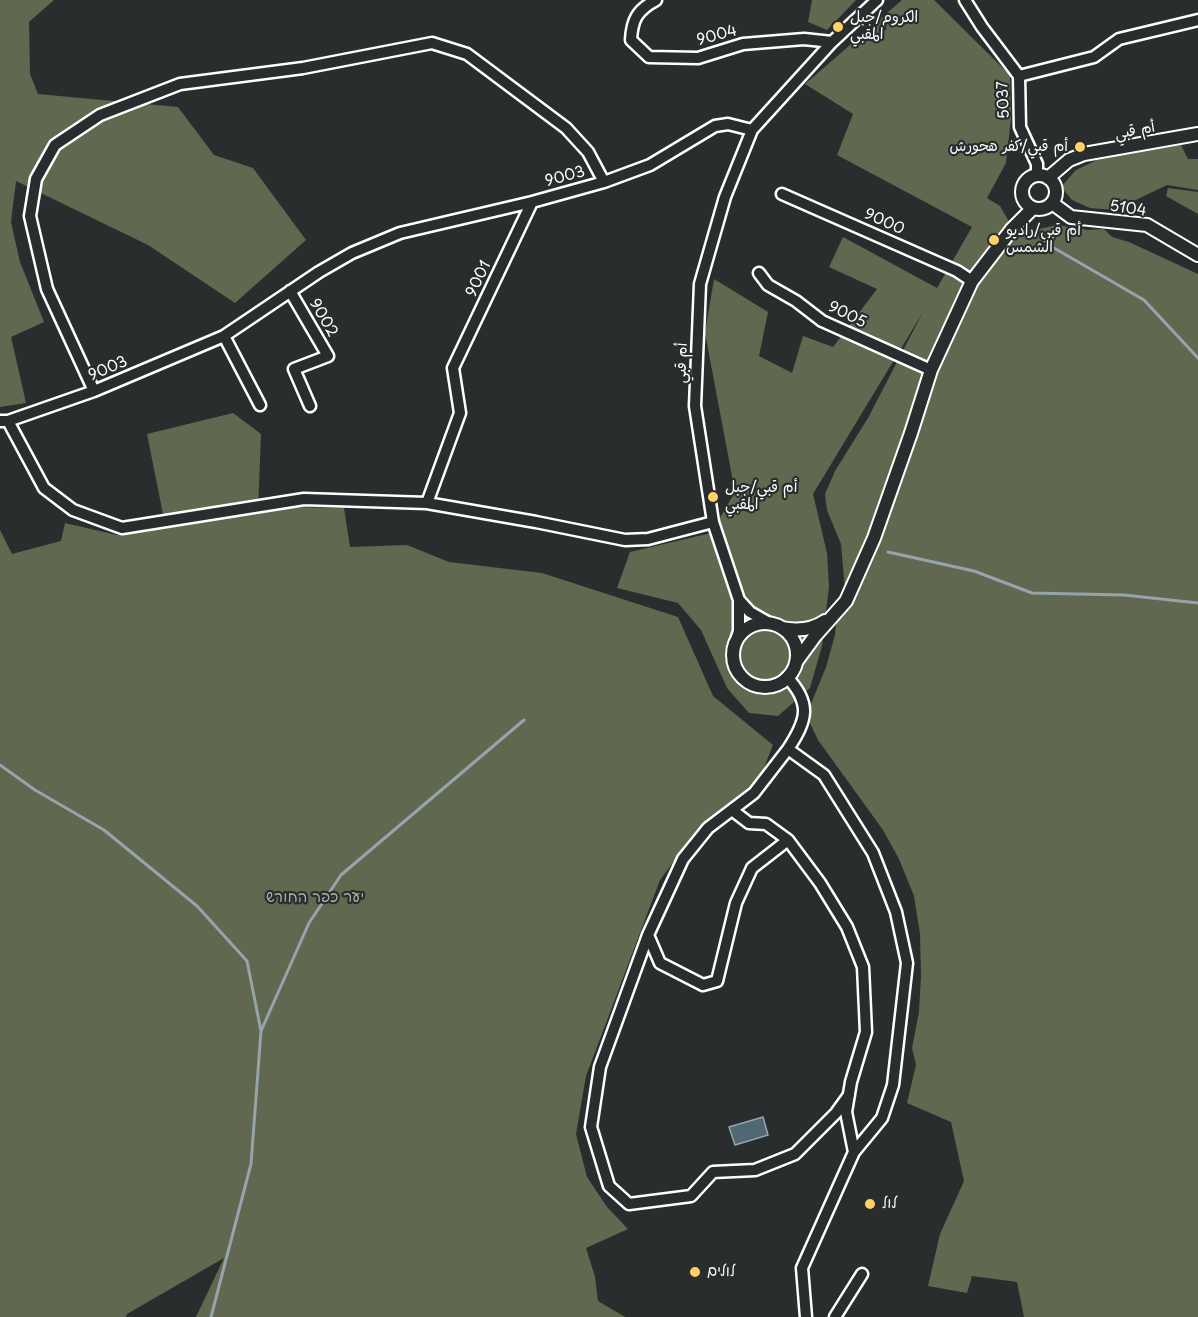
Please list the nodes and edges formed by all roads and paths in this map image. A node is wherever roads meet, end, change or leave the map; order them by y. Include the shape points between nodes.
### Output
1 (656, 0) edge
2 (877, 0) edge
3 (965, 0) edge
4 (1198, 20) edge
5 (832, 42) junction
6 (1019, 76) junction
7 (752, 130) junction
8 (1198, 134) edge
9 (1043, 177) junction
10 (604, 183) junction
11 (782, 194) dead end
12 (532, 202) junction
13 (1052, 202) junction
14 (1033, 208) junction
15 (1198, 255) edge
16 (759, 273) dead end
17 (972, 280) junction
18 (290, 291) junction
19 (224, 336) junction
20 (931, 370) junction
21 (94, 391) junction
22 (260, 405) dead end
23 (310, 406) dead end
24 (4, 421) edge
25 (427, 503) junction
26 (713, 522) junction
27 (739, 600) junction
28 (834, 615) junction
29 (776, 626) junction
30 (735, 644) junction
31 (796, 662) junction
32 (787, 677) junction
33 (788, 749) junction
34 (732, 810) junction
35 (788, 840) junction
36 (648, 935) junction
37 (849, 1095) junction
38 (854, 1152) junction
39 (862, 1274) dead end
40 (806, 1317) edge
41 (835, 1317) edge

1 - 5 street, 9004 via 645,6 632,23 631,40 649,57 698,58 742,44 794,39
2 - 5 street
3 - 6 street, 5037
4 - 6 street via 1119,39 1094,57
5 - 7 street
6 - 9 street, 5037 via 1020,128
7 - 10 street, 9003 via 728,124 715,126 650,165
7 - 26 street, أم قبي via 725,197 700,284 695,406
8 - 9 street, أم قبي via 1084,154
9 - 13 street via 1053,182 1056,192
9 - 14 street via 1029,178 1023,188 1025,202
10 - 12 street, 9003
10 - 21 street via 588,152 566,128 467,54 432,43 303,68 180,84 100,115 55,145 36,179 30,216 47,289
11 - 17 street, 9000
12 - 18 street, 9003 via 400,233 352,253
12 - 25 street, 9001 via 453,368 459,413
13 - 14 street via 1044,208
13 - 15 street, 5104 via 1071,217 1148,225
14 - 17 street
16 - 20 street, 9005 via 768,285 822,321
17 - 20 street
18 - 19 street, 9003
18 - 23 street, 9002 via 328,356 294,369
19 - 21 street, 9003
19 - 22 street
20 - 28 street via 874,538 846,602
21 - 24 street, 9003
24 - 25 street via 44,488 73,510 122,528 304,499
25 - 26 street via 625,540 648,539
26 - 27 street, أم قبي
27 - 29 street via 750,612
27 - 30 street, أم قبي
28 - 29 street via 806,629 794,631
28 - 31 street
29 - 30 street via 749,627
29 - 31 street via 793,640
30 - 32 street via 734,661 745,680 763,687
31 - 32 street
32 - 33 street via 799,690 804,704 801,729
33 - 34 street via 754,794
33 - 38 street via 824,775 873,853 896,912 907,963 893,1085 882,1118
34 - 35 street via 749,823 766,824
34 - 36 street via 708,828 682,859
35 - 36 street via 752,868 736,903 717,981 704,985 660,963
35 - 37 street via 826,892 863,967 866,1032
36 - 37 street via 600,1067 591,1127 609,1186 629,1204 691,1196 713,1172 756,1170 795,1154
37 - 38 street via 846,1112
38 - 40 street via 802,1268
39 - 41 street

